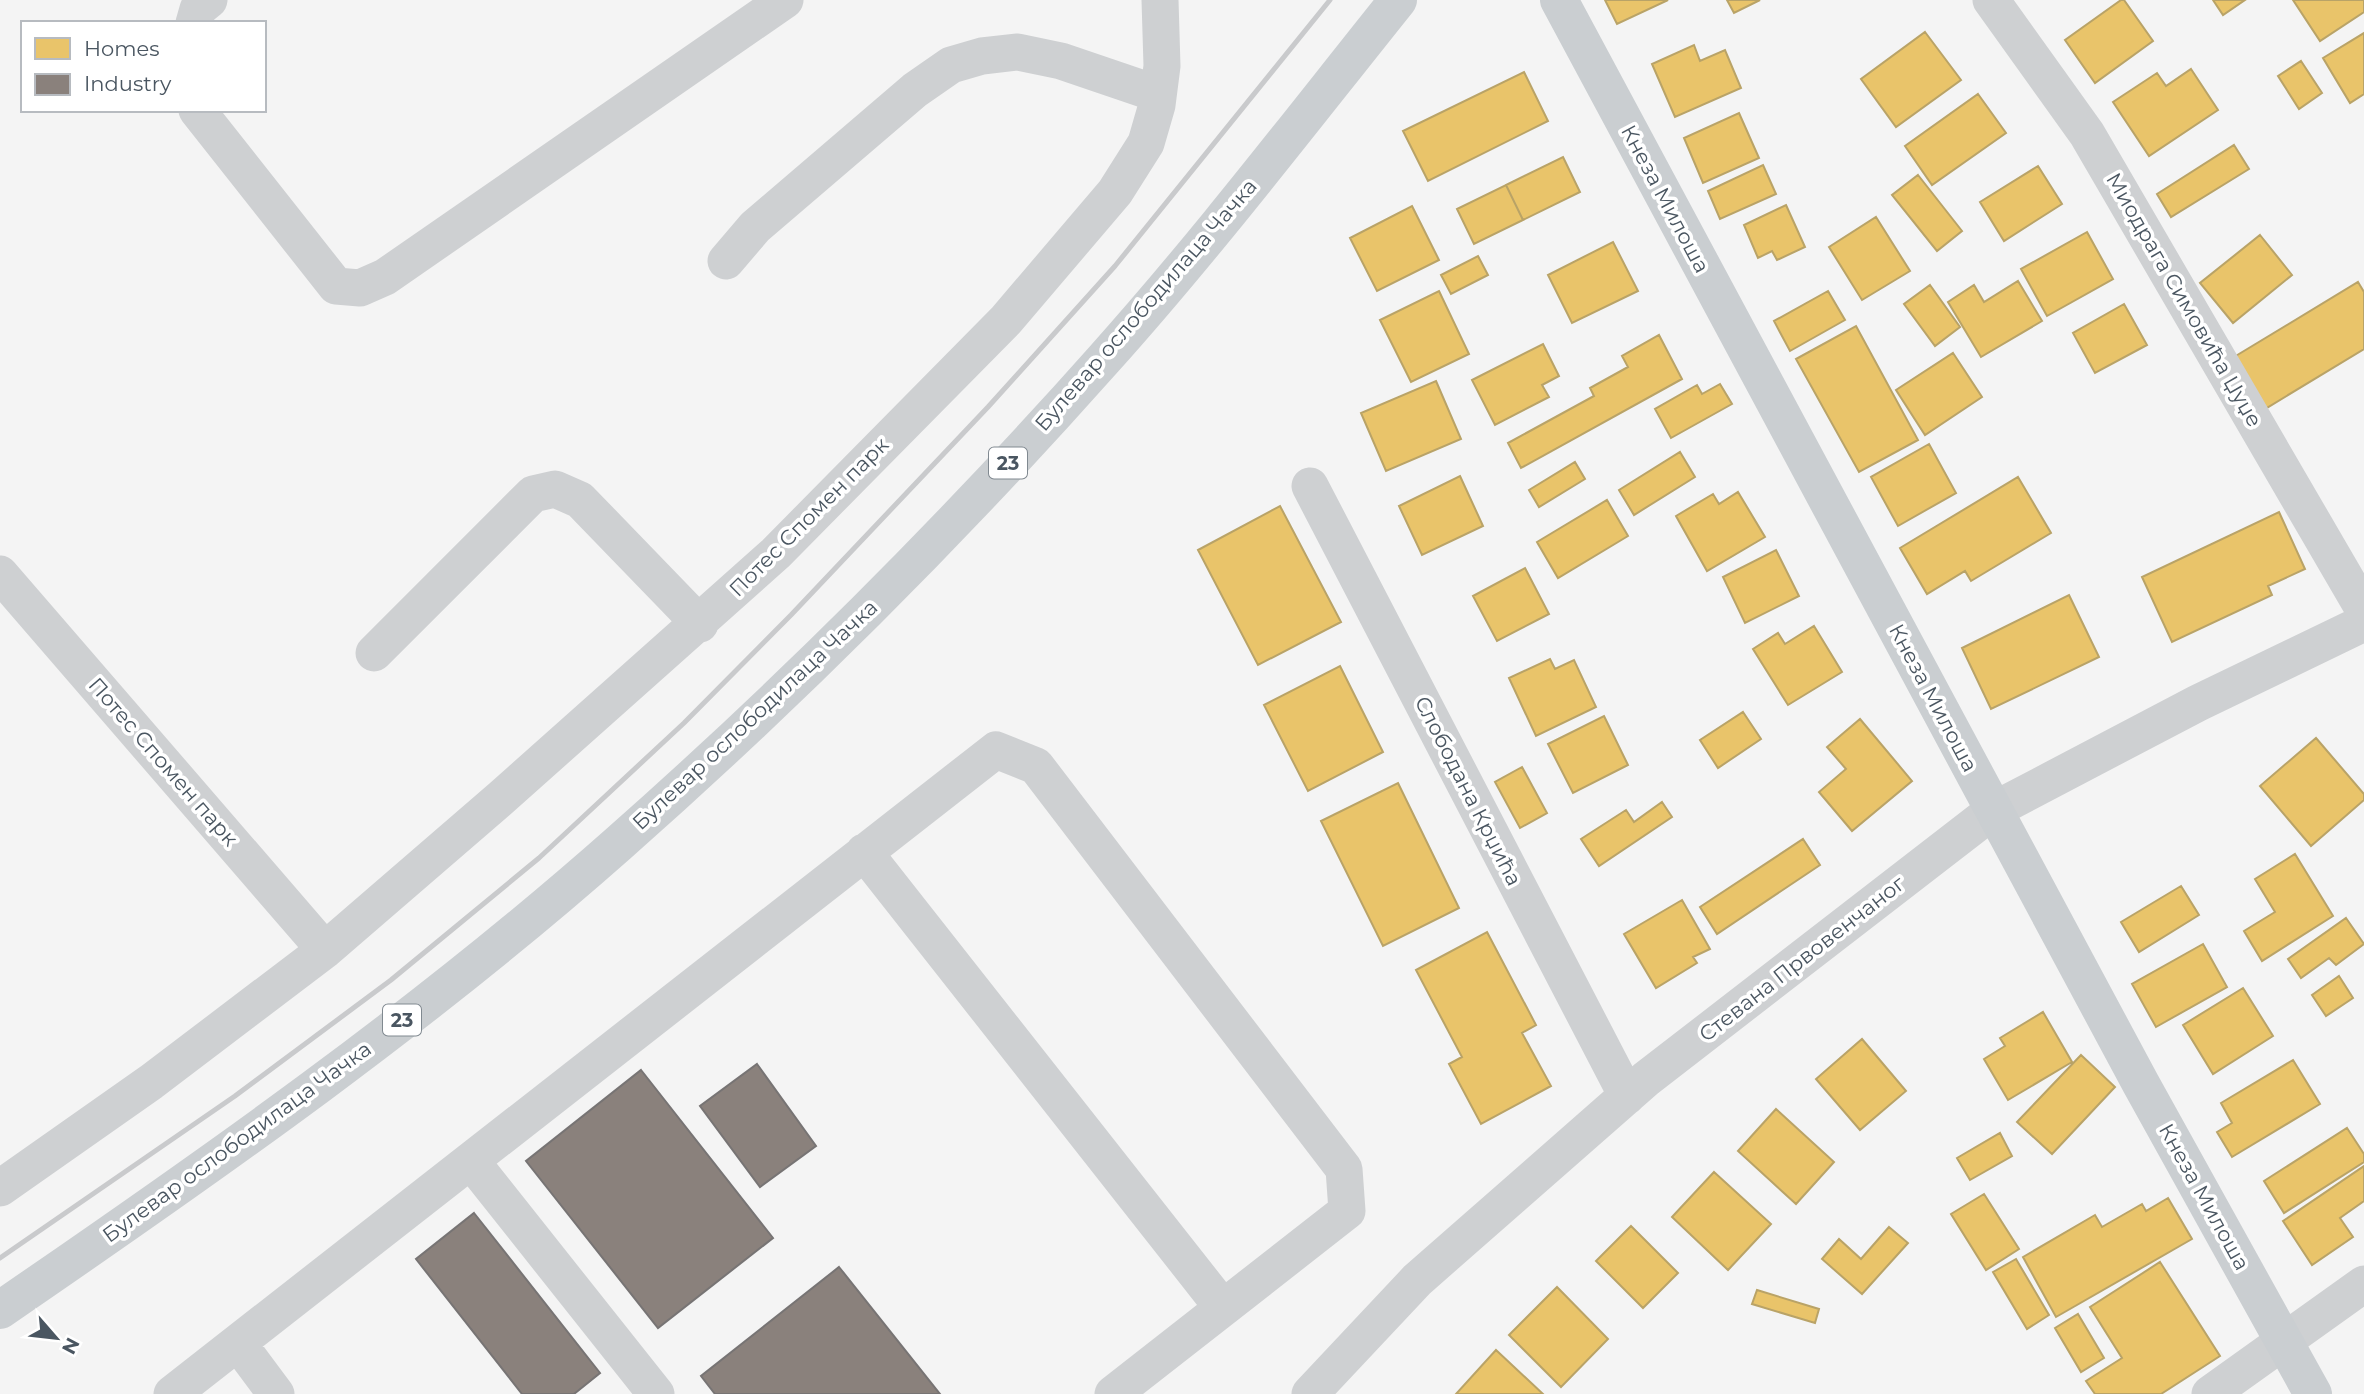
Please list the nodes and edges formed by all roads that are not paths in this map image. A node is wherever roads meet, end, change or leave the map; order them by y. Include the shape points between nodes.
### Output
1 (209, 0) edge
2 (785, 0) edge
3 (1160, 0) edge
4 (1398, 0) edge
5 (1559, 0) edge
6 (1991, 0) edge
7 (195, 21) edge
8 (1158, 94) junction
9 (199, 112) edge
10 (726, 261) dead end
11 (1310, 486) dead end
12 (0, 574) edge
13 (2364, 610) edge
14 (2364, 623) edge
15 (700, 624) junction
16 (374, 653) dead end
17 (1994, 810) junction
18 (864, 852) junction
19 (325, 950) junction
20 (1627, 1096) junction
21 (471, 1161) junction
22 (0, 1188) edge
23 (2364, 1284) edge
24 (1223, 1308) junction
25 (0, 1310) edge
26 (2284, 1341) junction
27 (238, 1343) junction
28 (172, 1394) edge
29 (276, 1394) edge
30 (656, 1394) edge
31 (1114, 1394) edge
32 (1310, 1394) edge
33 (2210, 1394) edge
34 (2313, 1394) edge

1 - 7 street via 198,9
2 - 9 street via 385,277 360,288 336,286
3 - 8 street, Потес Спомен парк
4 - 25 main road, Булевар ослободилаца Чачка / 23 via 1226,216 1103,360 866,611 721,751 617,846 358,1055 172,1192
5 - 17 main road, Кнеза Милоша
6 - 13 street, Миодрага Симовића Џуџе via 2087,134
8 - 10 street via 1062,61 1018,52 951,65 915,90 755,227
8 - 15 street, Потес Спомен парк via 1146,143 1115,192 1006,320
11 - 20 street, Слободана Крџића
12 - 19 street, Потес Спомен парк
14 - 17 street, Стевана Првовенчаног
15 - 16 street via 580,500 555,489 534,494
15 - 19 street, Потес Спомен парк
17 - 20 street, Стевана Првовенчаног
17 - 26 main road, Кнеза Милоша
18 - 21 street
18 - 24 street
18 - 24 street via 996,750 1036,766 1344,1169 1347,1211
19 - 22 street, Потес Спомен парк via 151,1082
20 - 32 street, Стевана Првовенчаног via 1417,1280
21 - 27 street
21 - 30 street
23 - 26 street
24 - 31 street
26 - 33 street
26 - 34 main road, Кнеза Милоша
27 - 28 street
27 - 29 street

